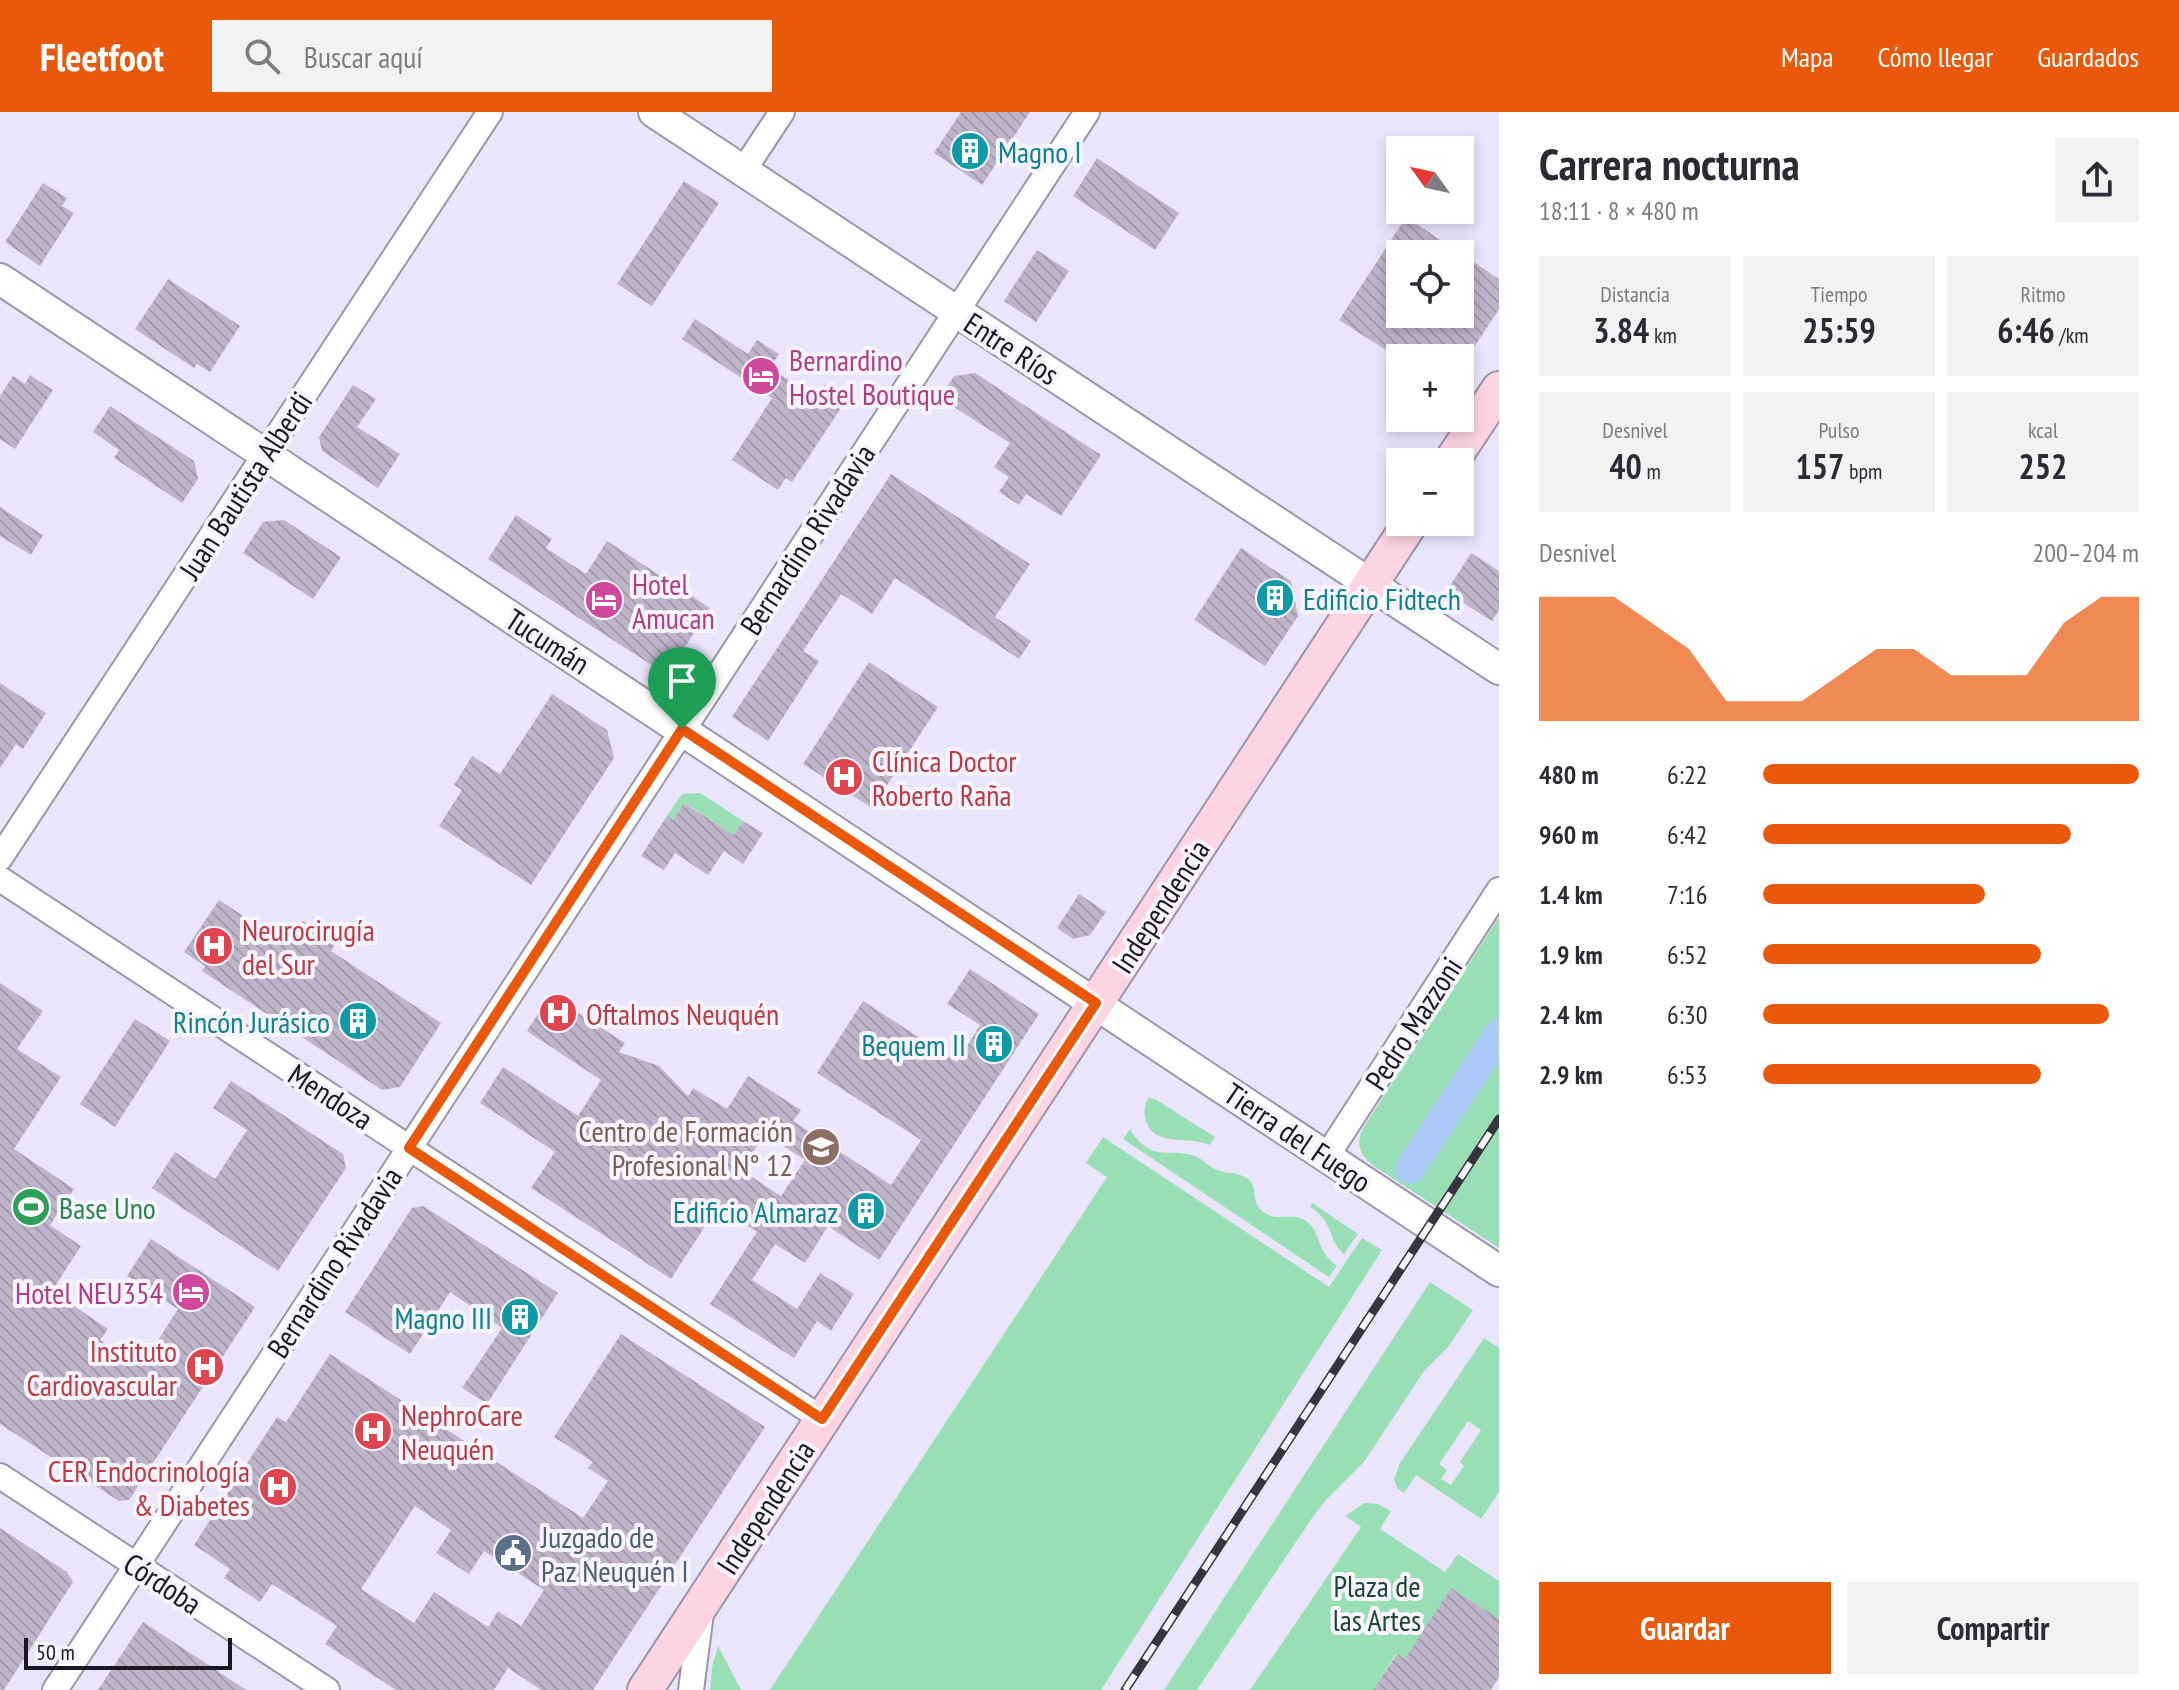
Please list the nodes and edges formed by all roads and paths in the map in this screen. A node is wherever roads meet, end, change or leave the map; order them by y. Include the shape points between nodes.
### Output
1 (490, 112) edge
2 (654, 112) edge
3 (782, 112) edge
4 (1087, 112) edge
5 (743, 171) junction
6 (0, 279) edge
7 (956, 311) junction
8 (1499, 389) edge
9 (1460, 448) edge
10 (265, 454) junction
11 (1402, 536) edge
12 (1371, 584) junction
13 (1499, 669) edge
14 (682, 729) junction
15 (0, 858) edge
16 (0, 879) edge
17 (1499, 890) edge
18 (1096, 1003) junction
19 (409, 1148) junction
20 (1327, 1156) junction
21 (1499, 1271) edge
22 (822, 1419) junction
23 (0, 1476) edge
24 (136, 1565) junction
25 (704, 1600) junction
26 (55, 1690) edge
27 (327, 1690) edge
28 (645, 1690) edge
29 (691, 1690) edge

1 - 10 street, Juan Bautista Alberdi
2 - 5 street, Entre Ríos
3 - 5 street
4 - 7 street, Bernardino Rivadavia
5 - 7 street, Entre Ríos
6 - 10 street, Tucumán
7 - 12 street, Entre Ríos
7 - 14 street, Bernardino Rivadavia
8 - 9 main road
10 - 14 street, Tucumán
10 - 15 street, Juan Bautista Alberdi
11 - 12 main road, Independencia
12 - 13 street, Entre Ríos
12 - 18 main road, Independencia
14 - 18 street, Tucumán
14 - 19 street, Bernardino Rivadavia
16 - 19 street, Mendoza
17 - 20 street, Pedro Mazzoni
18 - 20 street, Tierra del Fuego
18 - 22 main road, Independencia
19 - 22 street, Mendoza
19 - 24 street, Bernardino Rivadavia
20 - 21 street, Tierra del Fuego
22 - 25 main road, Independencia
23 - 24 street, Córdoba
24 - 26 street, Bernardino Rivadavia
24 - 27 street, Córdoba
25 - 28 main road, Independencia
25 - 29 street

